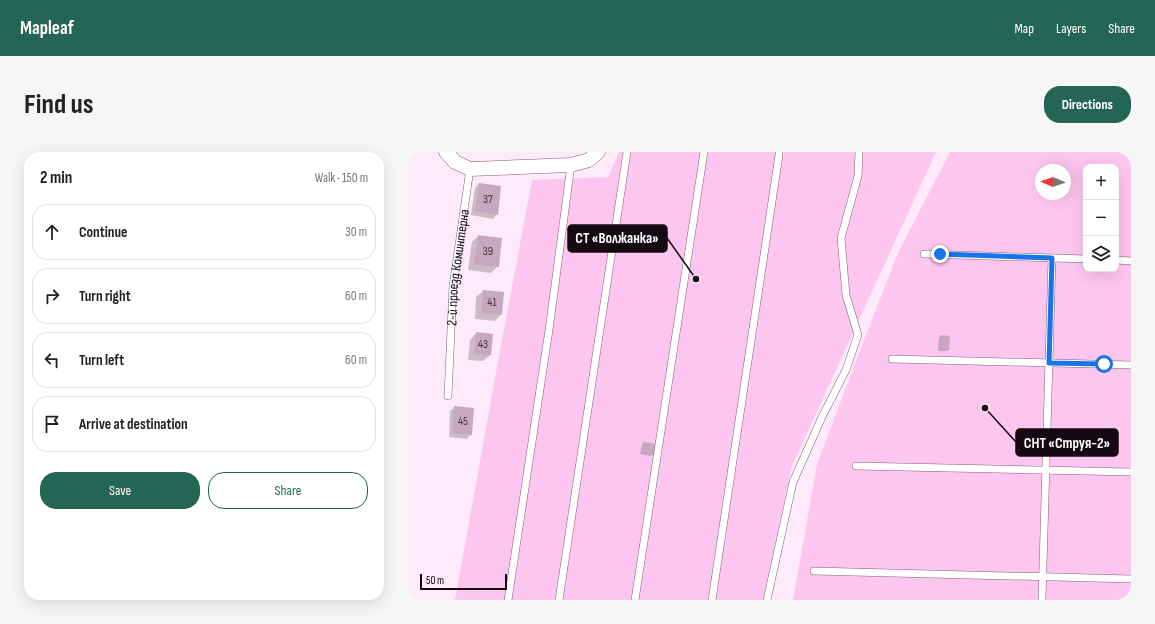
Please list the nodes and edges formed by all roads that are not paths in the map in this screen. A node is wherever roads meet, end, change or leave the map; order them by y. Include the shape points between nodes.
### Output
1 (446, 152) edge
2 (598, 152) edge
3 (627, 152) edge
4 (704, 152) edge
5 (779, 152) edge
6 (860, 152) edge
7 (571, 165) junction
8 (470, 169) junction
9 (924, 254) dead end
10 (1052, 258) junction
11 (1083, 259) edge
12 (1119, 260) edge
13 (1131, 261) edge
14 (892, 359) dead end
15 (1049, 363) junction
16 (1131, 365) edge
17 (448, 396) dead end
18 (856, 466) dead end
19 (1046, 470) junction
20 (1131, 472) edge
21 (814, 571) dead end
22 (1043, 576) junction
23 (1131, 579) edge
24 (508, 600) edge
25 (559, 600) edge
26 (635, 600) edge
27 (712, 600) edge
28 (767, 600) edge
29 (1042, 600) edge

1 - 8 street via 455,162
2 - 7 street via 589,160
3 - 25 lane
4 - 26 lane
5 - 27 lane
6 - 28 lane via 858,176 840,238 846,295 858,335 846,370 793,482
7 - 8 street
7 - 24 lane
8 - 17 lane, 2-й проезд Коминтерна via 453,286
9 - 10 lane
10 - 11 lane
10 - 15 lane
12 - 13 lane
14 - 15 lane
15 - 16 lane
15 - 19 lane
18 - 19 lane
19 - 20 lane
19 - 22 lane
21 - 22 lane
22 - 23 lane
22 - 29 lane

